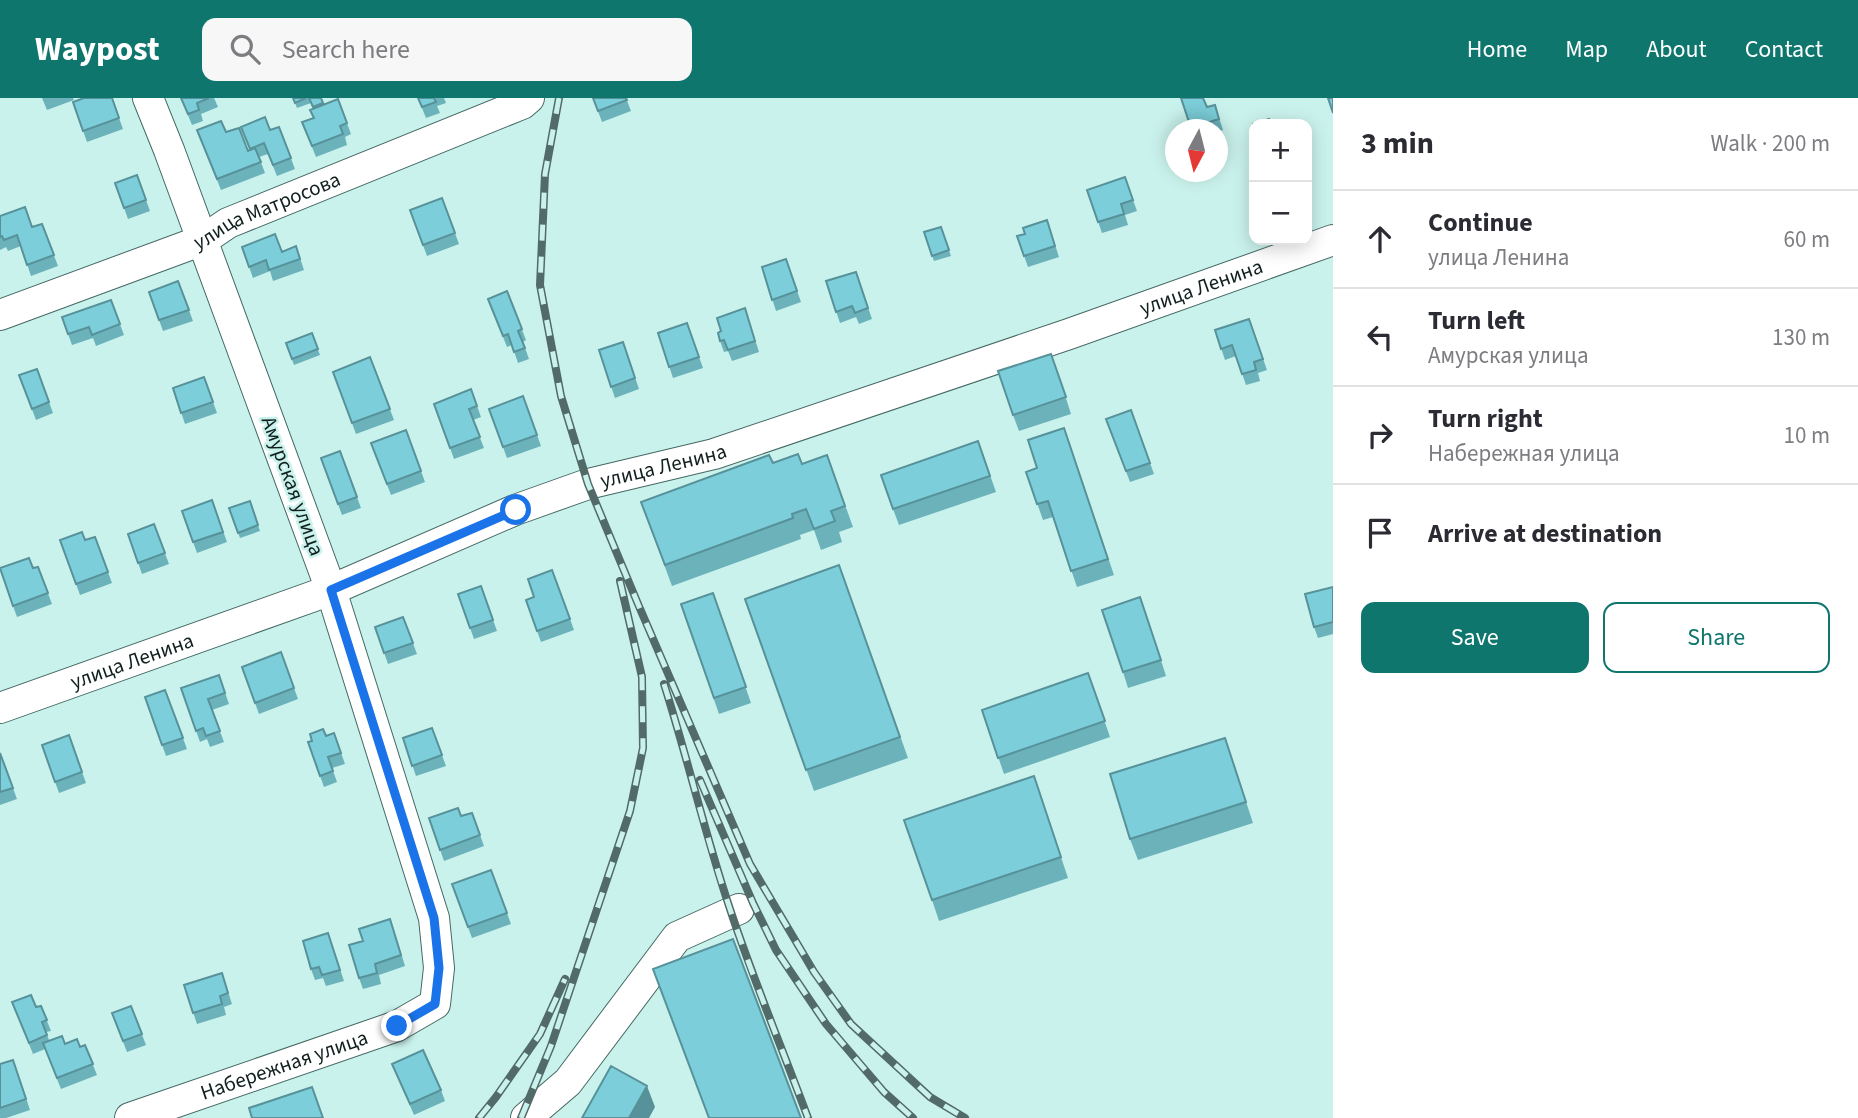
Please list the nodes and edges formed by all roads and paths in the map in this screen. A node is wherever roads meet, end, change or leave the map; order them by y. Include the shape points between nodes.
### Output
1 (148, 98) edge
2 (529, 98) edge
3 (203, 240) junction
4 (1333, 240) edge
5 (0, 315) edge
6 (331, 590) junction
7 (0, 708) edge
8 (738, 909) dead end
9 (435, 1004) joint
10 (130, 1118) edge
11 (526, 1118) edge

1 - 3 street, Амурская улица
2 - 3 street, улица Матросова via 228,223
3 - 5 street, улица Матросова
3 - 6 street, Амурская улица
4 - 6 street, улица Ленина via 714,454 588,484
6 - 7 street, улица Ленина
6 - 9 street, Амурская улица via 434,918 439,968
8 - 11 street via 677,937 568,1082
9 - 10 street, Набережная улица via 397,1026

